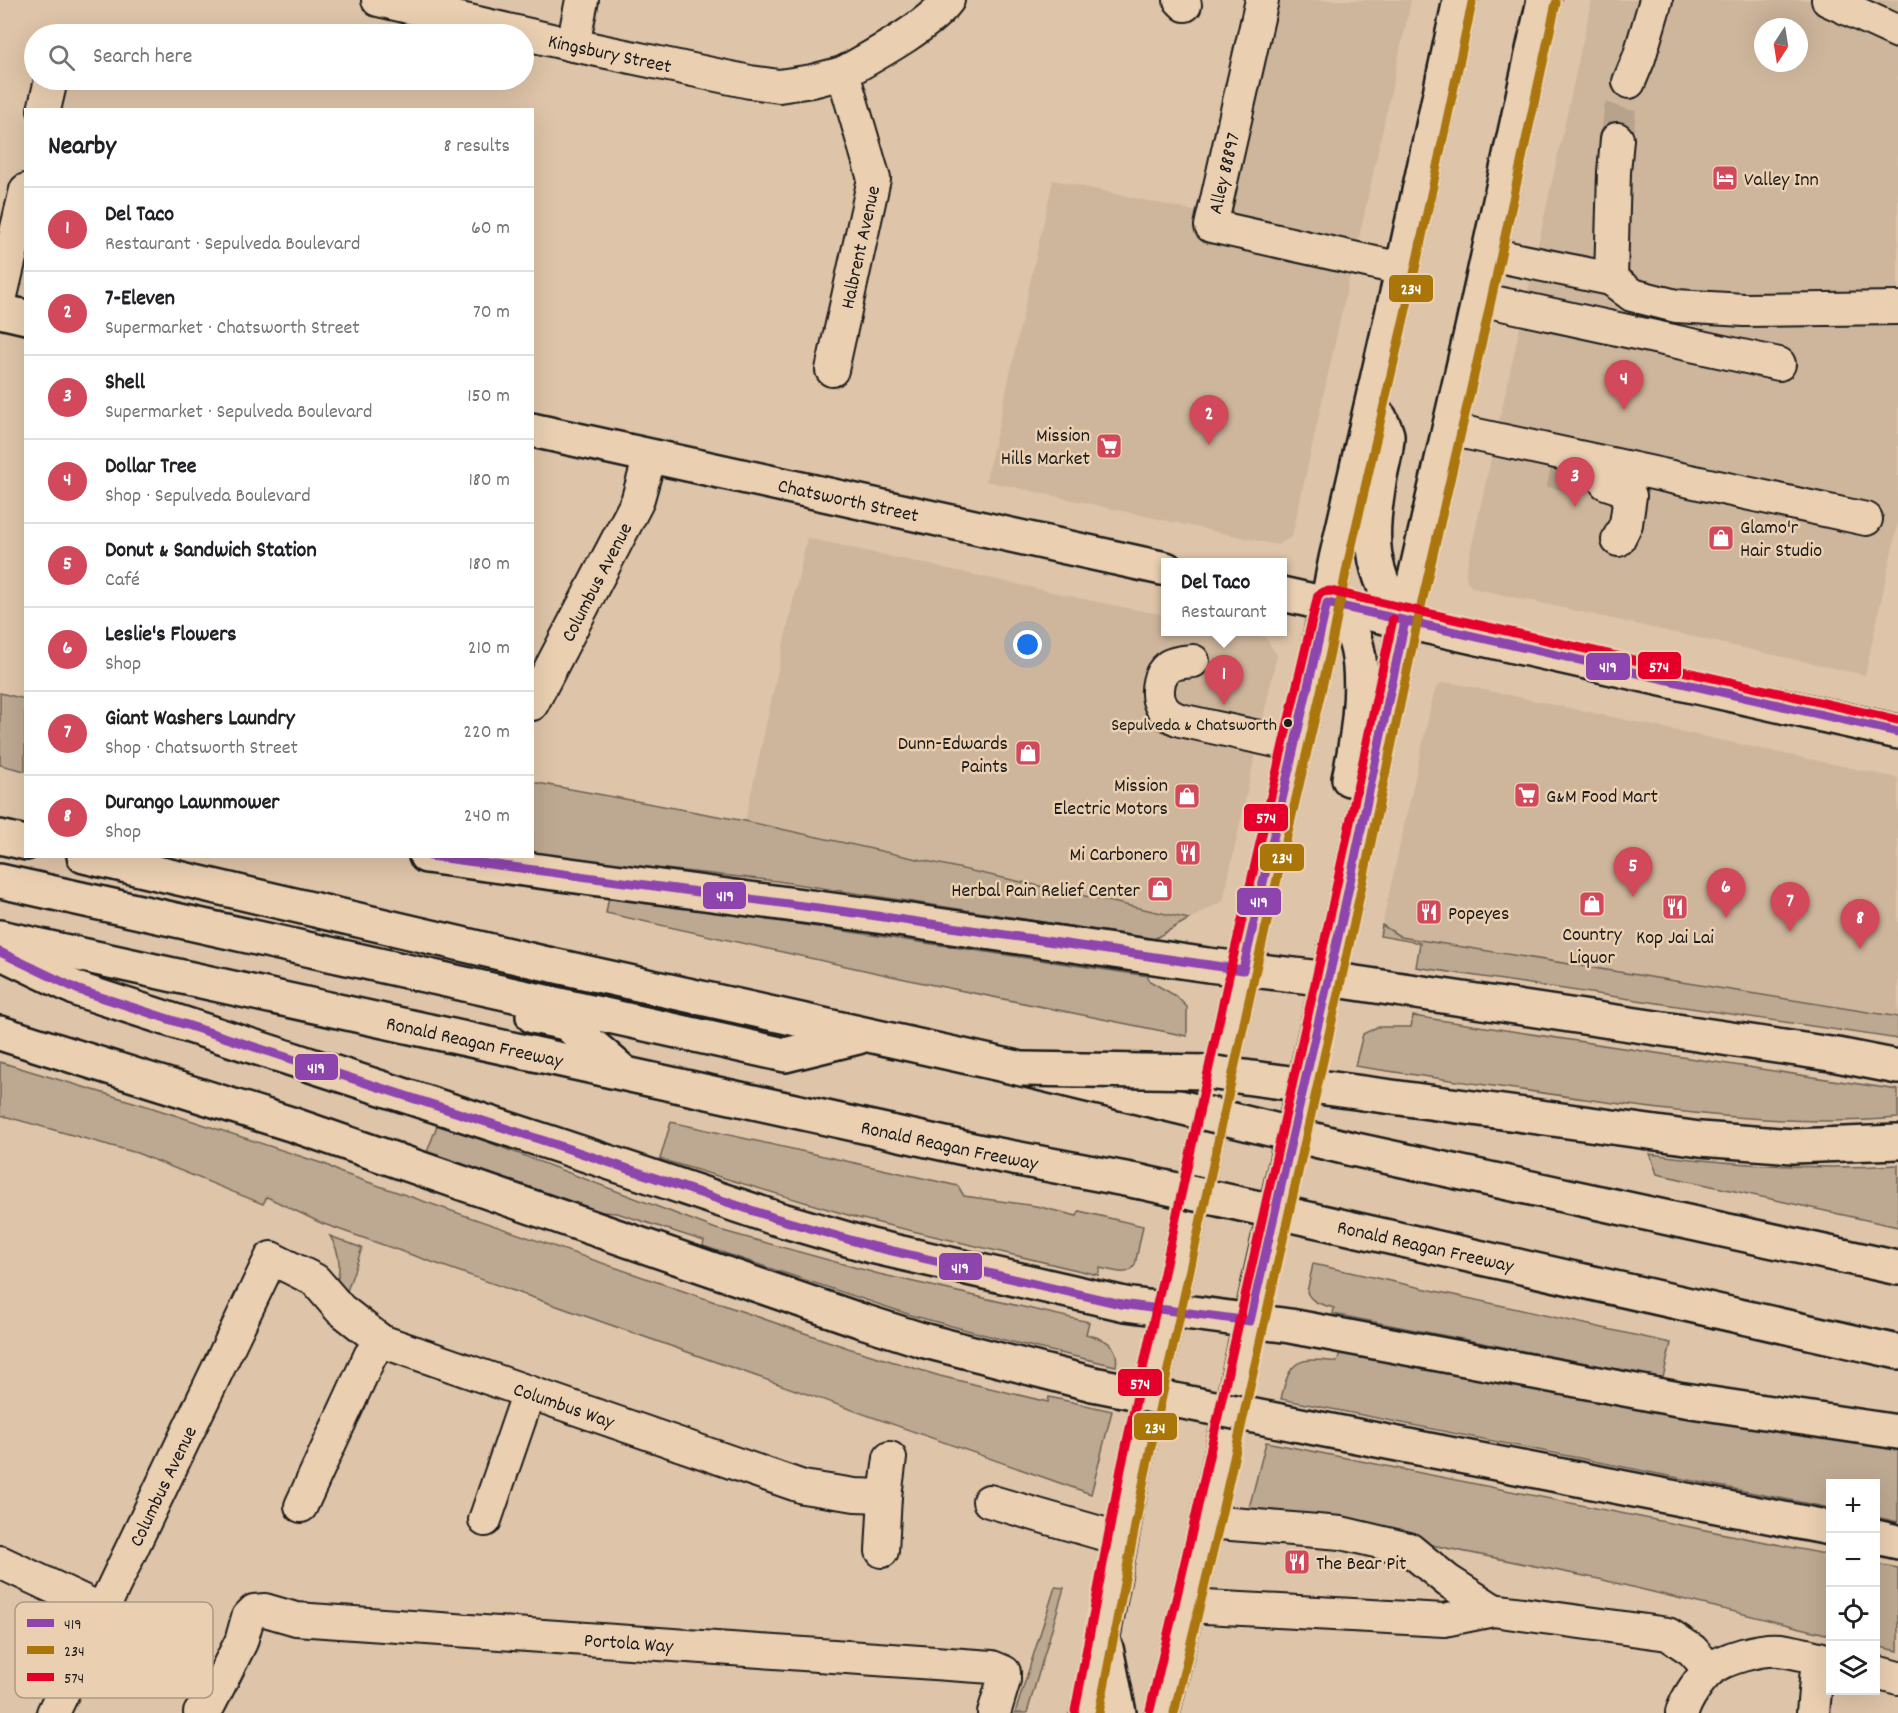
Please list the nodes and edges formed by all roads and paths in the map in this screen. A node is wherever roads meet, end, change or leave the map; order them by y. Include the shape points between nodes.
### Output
1 (378, 0) edge
2 (582, 0) edge
3 (948, 0) edge
4 (1262, 0) edge
5 (1460, 0) edge
6 (1544, 0) edge
7 (1656, 0) edge
8 (1828, 0) edge
9 (482, 24) edge
10 (1898, 32) edge
11 (534, 36) edge
12 (573, 45) junction
13 (843, 73) junction
14 (1629, 82) tunnel mouth
15 (49, 90) edge
16 (44, 108) edge
17 (1617, 139) tunnel mouth
18 (24, 198) edge
19 (1489, 254) junction
20 (1402, 269) junction
21 (1611, 279) junction
22 (1479, 299) junction
23 (0, 300) edge
24 (1898, 308) edge
25 (0, 311) edge
26 (24, 317) edge
27 (1779, 364) dead end
28 (832, 370) dead end
29 (1372, 399) junction
30 (1449, 429) junction
31 (534, 430) edge
32 (650, 456) junction
33 (1510, 465) dead end
34 (1550, 471) tunnel mouth
35 (1606, 483) tunnel mouth
36 (1866, 519) dead end
37 (1618, 540) dead end
38 (1161, 568) edge
39 (1287, 595) edge
40 (1327, 603) junction
41 (1405, 621) junction
42 (1193, 661) dead end
43 (534, 700) edge
44 (1898, 732) edge
45 (1295, 745) junction
46 (24, 830) edge
47 (0, 835) edge
48 (24, 842) edge
49 (93, 858) edge
50 (441, 858) edge
51 (0, 881) edge
52 (0, 898) edge
53 (1343, 915) junction
54 (0, 937) edge
55 (0, 952) edge
56 (1243, 970) junction
57 (1329, 979) junction
58 (0, 1033) edge
59 (866, 1035) junction
60 (1898, 1067) edge
61 (1022, 1069) junction
62 (626, 1074) junction
63 (1884, 1143) edge
64 (271, 1258) joint
65 (1898, 1268) edge
66 (1170, 1310) junction
67 (1250, 1321) junction
68 (381, 1341) junction
69 (1898, 1352) edge
70 (529, 1392) junction
71 (1898, 1432) edge
72 (890, 1458) dead end
73 (885, 1496) junction
74 (989, 1501) dead end
75 (301, 1506) dead end
76 (485, 1520) dead end
77 (1207, 1522) junction
78 (1826, 1527) edge
79 (1880, 1538) edge
80 (1120, 1539) junction
81 (1898, 1542) edge
82 (882, 1551) dead end
83 (0, 1562) edge
84 (85, 1602) edge
85 (106, 1602) edge
86 (1187, 1606) junction
87 (1493, 1610) junction
88 (1103, 1635) junction
89 (1824, 1659) edge
90 (1710, 1670) junction
91 (1880, 1673) edge
92 (1898, 1678) edge
93 (213, 1697) edge
94 (60, 1698) edge
95 (213, 1698) edge
96 (1814, 1705) edge
97 (53, 1713) edge
98 (200, 1713) edge
99 (994, 1713) edge
100 (1087, 1713) edge
101 (1119, 1713) edge
102 (1162, 1713) edge
103 (1682, 1713) edge

1 - 9 street, Kingsbury Street
2 - 12 street
3 - 13 street via 911,32
4 - 20 street, Alley 88897 via 1211,226
5 - 20 main road
6 - 19 main road
7 - 14 street
8 - 10 street
11 - 12 street, Kingsbury Street
12 - 13 street, Kingsbury Street via 778,86
13 - 28 street, Halbrent Avenue via 874,179
15 - 16 street
17 - 21 street
18 - 23 street
19 - 21 street
19 - 22 main road
20 - 29 main road
21 - 24 street via 1632,295 1676,306 1744,310
22 - 27 street
22 - 30 main road
25 - 26 main road
29 - 40 main road
29 - 41 main road via 1387,435 1373,516 1376,568 1392,605
30 - 36 street
30 - 41 main road
31 - 32 main road, Chatsworth Street
32 - 38 main road, Chatsworth Street
32 - 43 street, Columbus Avenue via 637,502
33 - 34 street
35 - 37 street via 1624,489 1630,496 1626,524
39 - 40 main road
40 - 41 main road
40 - 45 main road
40 - 53 main road via 1346,623 1355,642 1360,672 1356,744 1334,876
41 - 44 main road
41 - 53 main road
42 - 45 street via 1172,665 1160,677 1159,702 1168,715
45 - 56 main road
46 - 47 main road
47 - 48 main road
49 - 59 main road
50 - 56 main road
51 - 59 main road via 785,1055
52 - 62 main road via 566,1023
53 - 57 main road
54 - 62 main road, Ronald Reagan Freeway
55 - 66 main road via 79,990 775,1218 882,1248 1125,1305
56 - 57 main road
56 - 66 main road
57 - 60 main road
57 - 67 main road
58 - 78 main road, bridge via 306,1129 933,1343 1094,1384
59 - 61 main road
61 - 63 main road, bridge via 1208,1072 1700,1139 1793,1146
61 - 65 main road, bridge via 1352,1149
62 - 69 main road, Ronald Reagan Freeway, bridge via 982,1152 1141,1182
64 - 68 street, Columbus Way via 315,1280 340,1309
64 - 85 street, Columbus Avenue
66 - 67 main road
66 - 80 main road
67 - 71 main road via 1678,1399
67 - 77 main road
68 - 70 street, Columbus Way
68 - 75 street via 370,1356
70 - 73 street, Columbus Way via 803,1487
70 - 76 street
72 - 73 street
73 - 82 street
74 - 80 street
77 - 86 main road
77 - 87 street via 1341,1533 1409,1549
79 - 81 main road
80 - 88 main road
83 - 84 street
86 - 87 street via 1444,1620
86 - 102 main road
87 - 90 street via 1668,1634 1692,1650
88 - 100 main road
88 - 101 main road
89 - 90 street via 1779,1650 1746,1654
89 - 96 street
90 - 103 street
91 - 92 street
93 - 99 street, Portola Way via 241,1642 248,1617 254,1611 265,1610 296,1619 992,1667 1004,1672
94 - 97 street, Columbus Avenue
95 - 98 street, Portola Way

